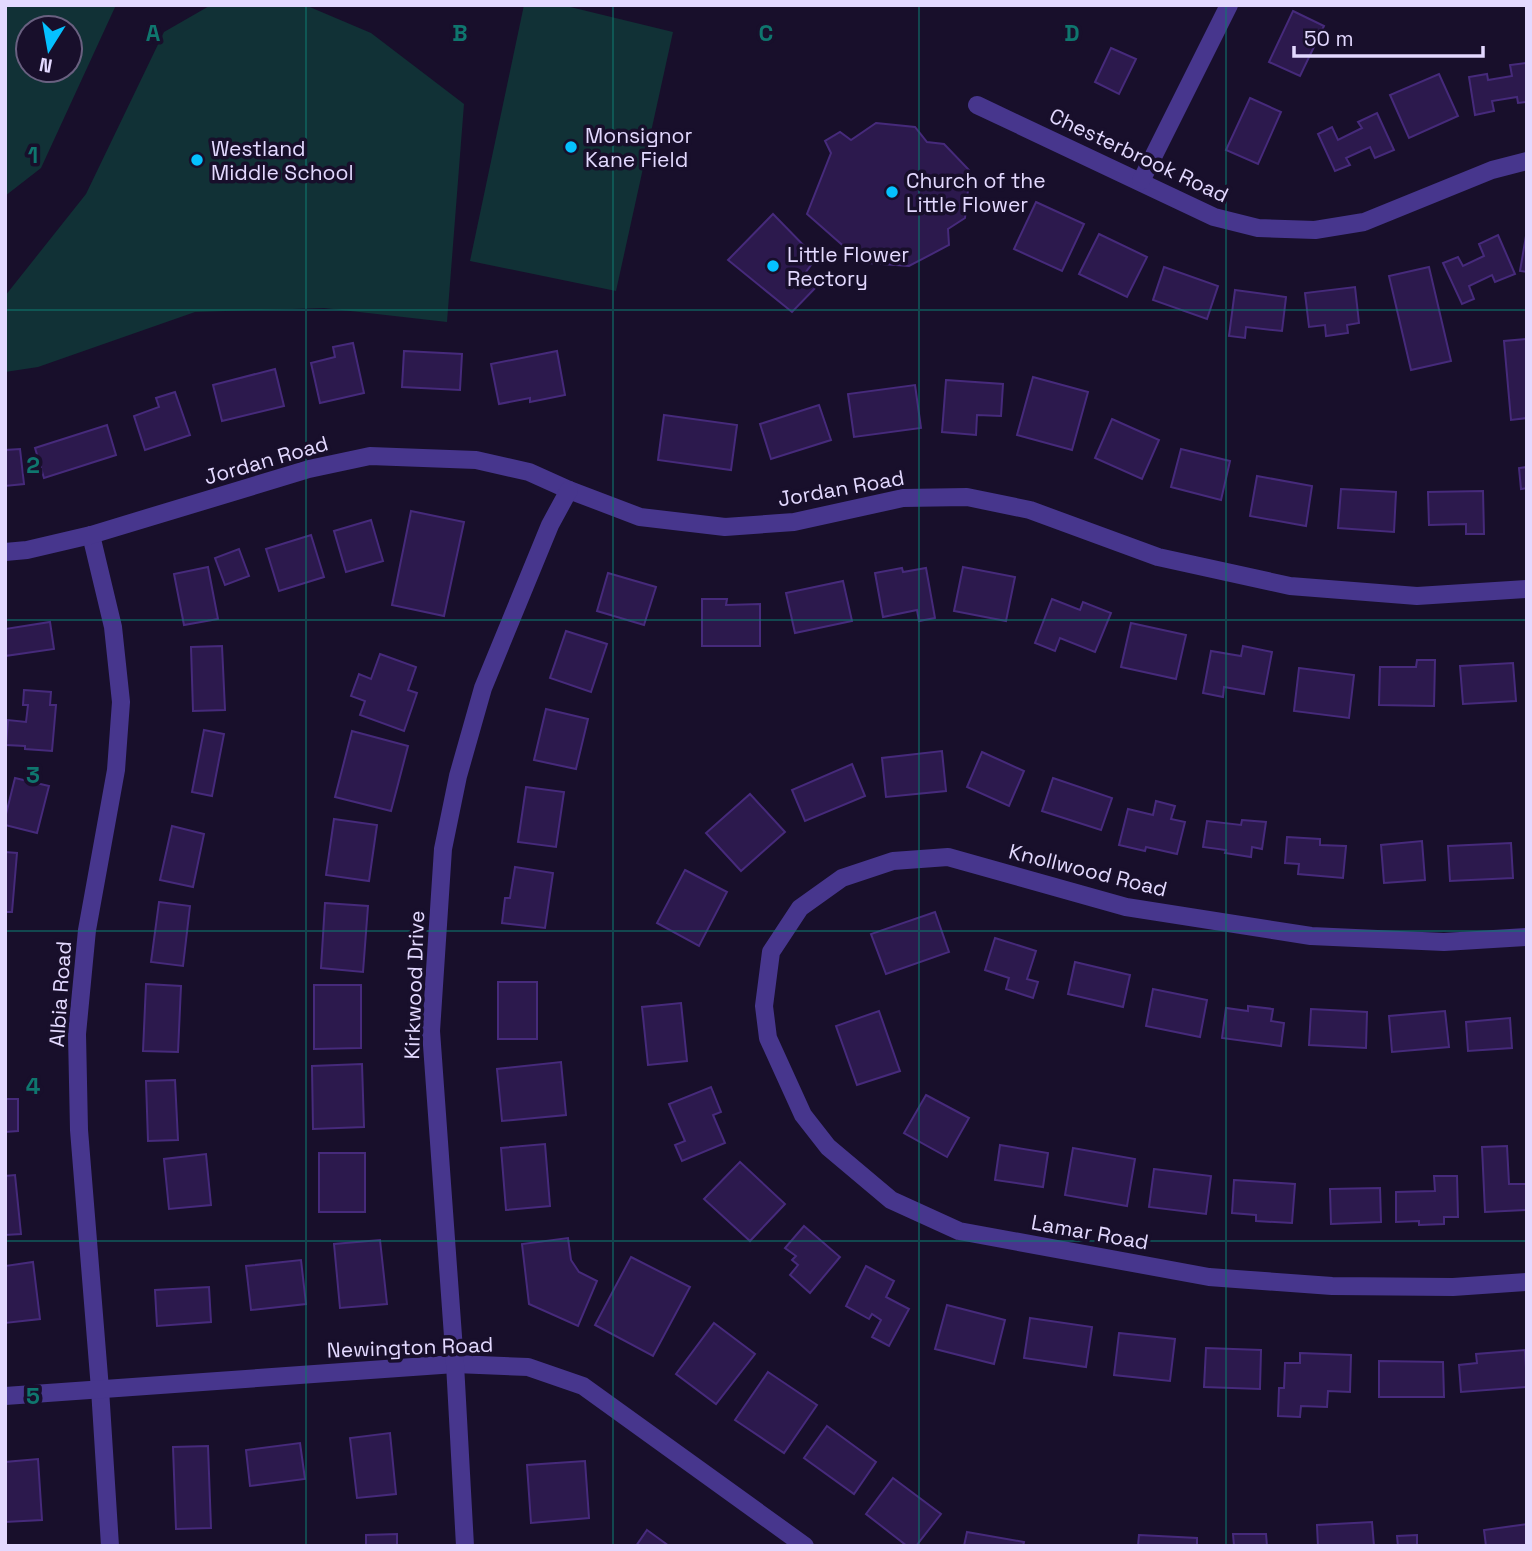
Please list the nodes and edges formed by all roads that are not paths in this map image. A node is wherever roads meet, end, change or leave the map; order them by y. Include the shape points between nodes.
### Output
1 (1228, 5) edge
2 (977, 105) dead end
3 (1527, 161) edge
4 (1141, 181) junction
5 (569, 490) junction
6 (91, 535) junction
7 (5, 552) edge
8 (1527, 589) edge
9 (1527, 937) edge
10 (764, 1006) joint
11 (1527, 1282) edge
12 (455, 1364) junction
13 (100, 1390) junction
14 (5, 1396) edge
15 (110, 1546) edge
16 (465, 1546) edge
17 (805, 1546) edge

1 - 4 street
2 - 4 street, Chesterbrook Road
3 - 4 street, Chesterbrook Road via 1492,170 1364,222 1315,230 1258,228 1214,217
5 - 6 street, Jordan Road via 529,472 476,460 370,456 309,469
5 - 8 street, Jordan Road via 640,517 725,527 794,522 903,498 967,497 1030,510 1158,557 1290,586 1417,596
5 - 12 street, Kirkwood Drive via 482,688 443,849 431,1031
6 - 7 street, Jordan Road
6 - 13 street, Albia Road via 113,627 121,702 116,769 88,930 77,1034 79,1130
9 - 10 street, Knollwood Road via 1444,942 1311,936 1126,907 947,856 893,860 842,878 800,908 771,952
10 - 11 street, Lamar Road via 768,1038 803,1115 828,1147 891,1200 959,1231 1209,1277 1332,1286
12 - 13 street, Newington Road
12 - 16 street, Kirkwood Drive
12 - 17 street, Newington Road via 528,1367 583,1386
13 - 14 street, Newington Road
13 - 15 street, Albia Road

